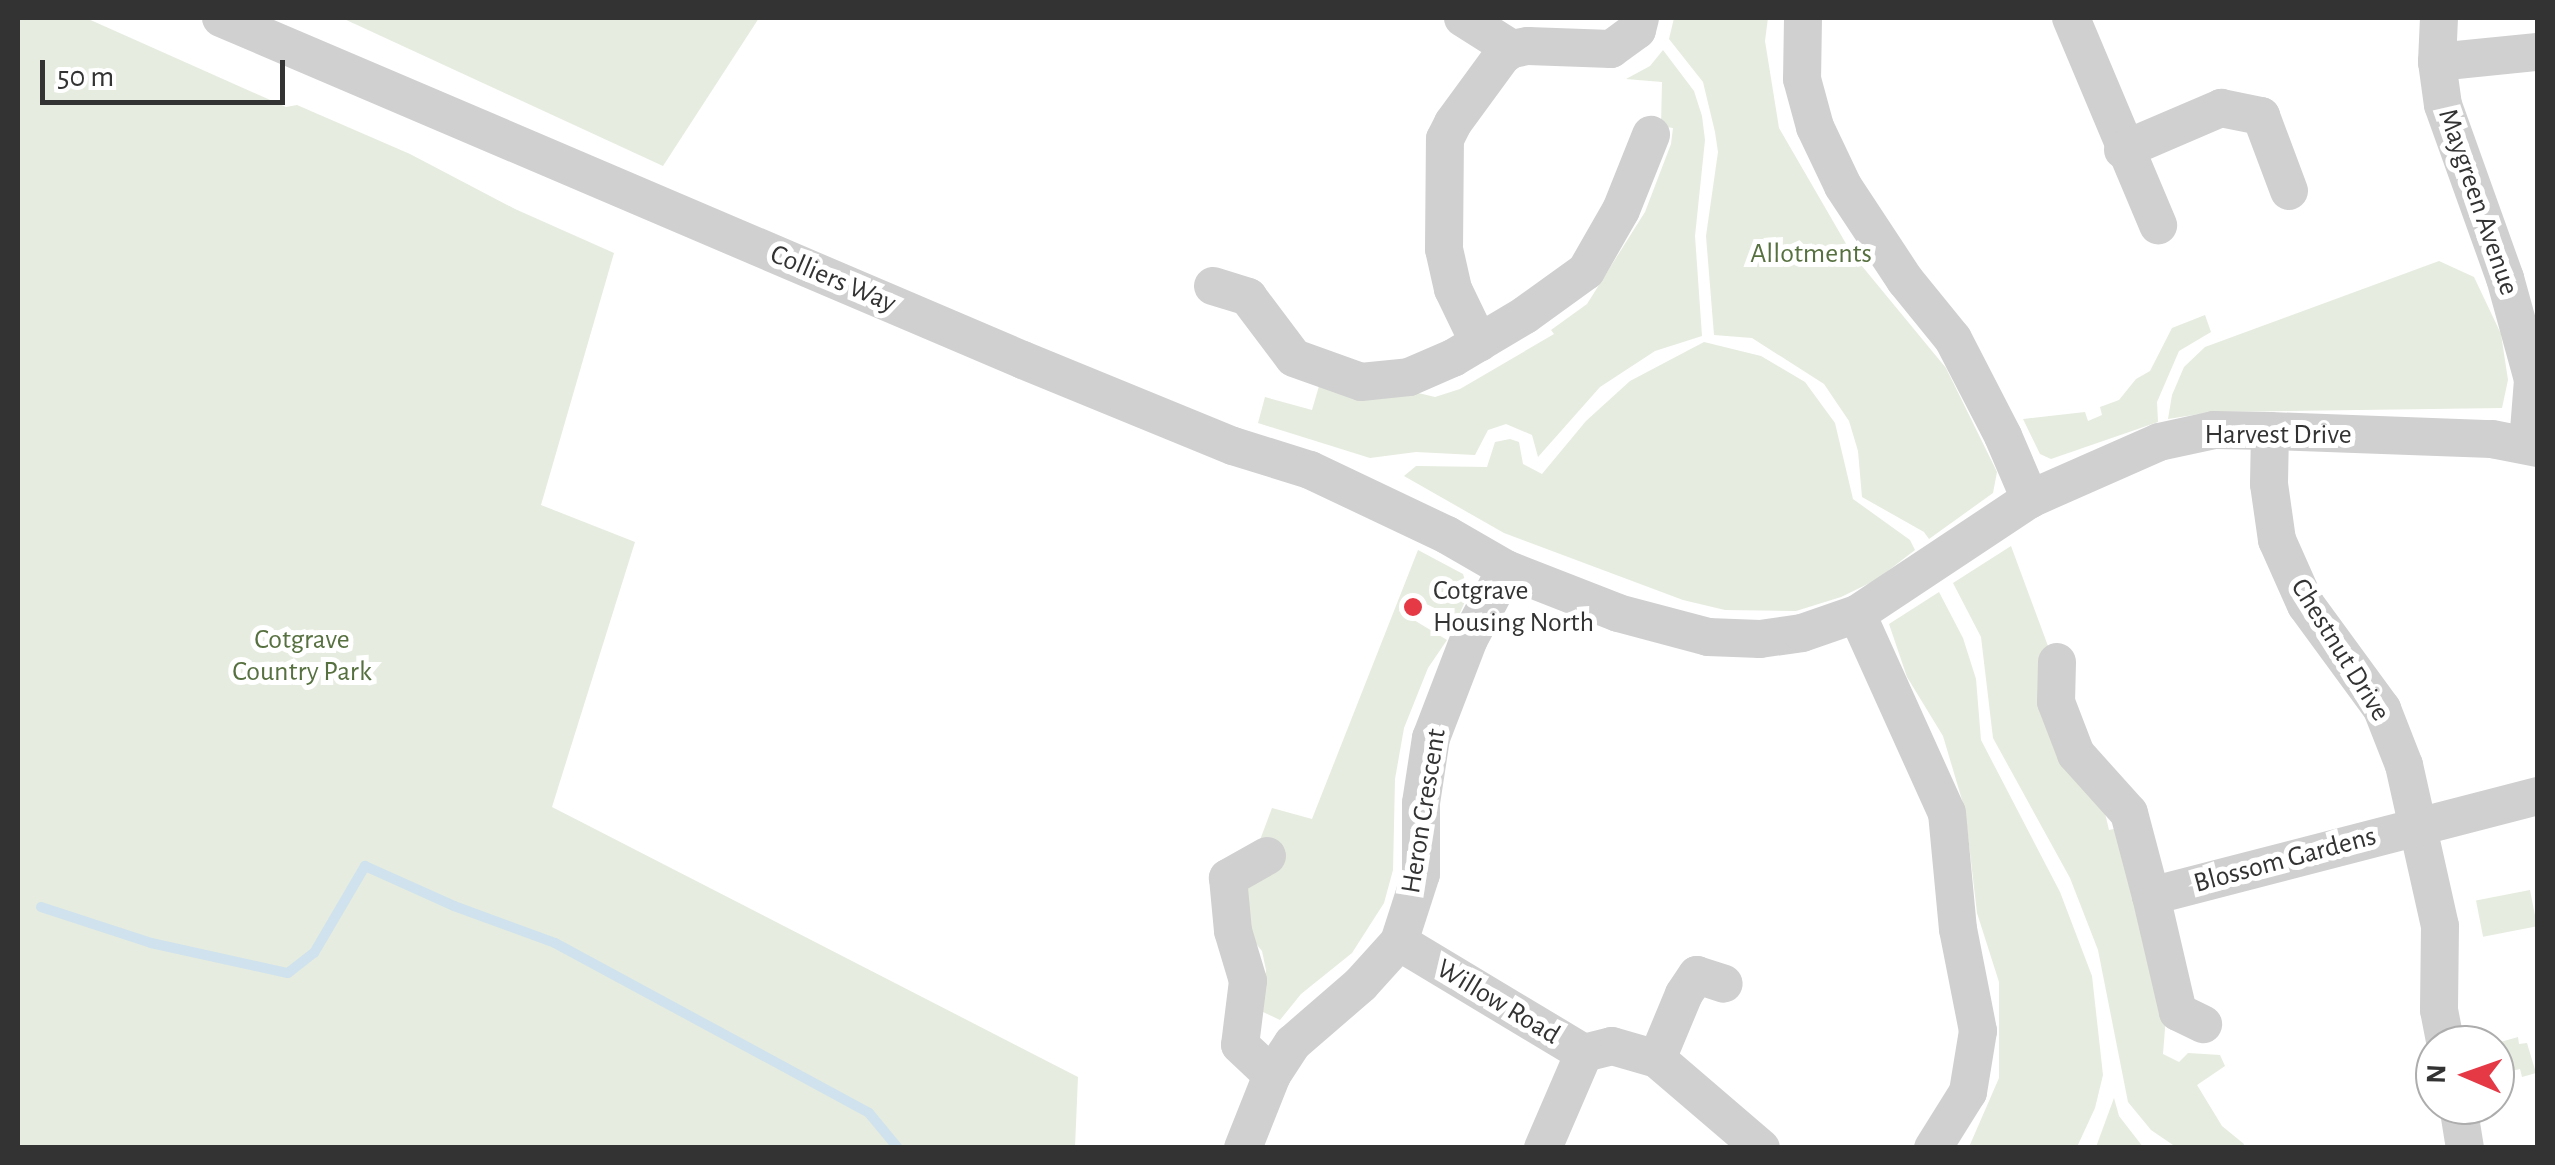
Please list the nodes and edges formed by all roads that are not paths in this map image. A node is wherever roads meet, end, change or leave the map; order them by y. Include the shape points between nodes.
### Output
1 (221, 18) edge
2 (1464, 18) edge
3 (1640, 18) edge
4 (1803, 18) edge
5 (2070, 18) edge
6 (2439, 18) edge
7 (1512, 50) junction
8 (2538, 52) edge
9 (2437, 62) junction
10 (1651, 136) dead end
11 (2123, 150) junction
12 (2289, 191) dead end
13 (2158, 225) dead end
14 (1213, 286) dead end
15 (1466, 351) junction
16 (2270, 431) junction
17 (2533, 446) edge
18 (2030, 498) junction
19 (1506, 569) junction
20 (1857, 614) junction
21 (2057, 662) dead end
22 (2538, 796) edge
23 (2420, 825) junction
24 (1267, 856) dead end
25 (2151, 896) junction
26 (1398, 942) junction
27 (1724, 984) dead end
28 (2203, 1024) dead end
29 (2442, 1025) edge
30 (1584, 1053) junction
31 (1657, 1059) junction
32 (1272, 1075) junction
33 (1242, 1148) edge
34 (1543, 1148) edge
35 (1761, 1148) edge
36 (1933, 1148) edge

1 - 19 street, Colliers Way via 1023,360 1310,470
2 - 7 street
3 - 7 street via 1638,30 1611,48
4 - 18 street via 1802,79 1843,186 1953,339
5 - 11 street
6 - 9 street, Maygreen Avenue
7 - 15 street via 1445,140 1447,270
8 - 9 street
9 - 17 street, Maygreen Avenue via 2443,106 2534,380
10 - 15 street via 1598,257 1559,292
11 - 12 street via 2222,108 2260,116
11 - 13 street
14 - 15 street via 1248,297 1294,358 1345,378 1380,383 1410,377
16 - 17 street, Harvest Drive
16 - 18 street, Harvest Drive via 2214,430 2159,442
16 - 23 street, Chestnut Drive via 2277,540 2306,605 2382,709
18 - 20 street, Harvest Drive
19 - 20 street, Colliers Way via 1618,613 1708,637 1788,636
19 - 26 street, Heron Crescent via 1469,639 1432,738 1421,874
20 - 36 street via 1947,812 1958,929 1978,1031 1968,1092
21 - 25 street via 2056,702 2076,754 2130,813
22 - 23 street, Blossom Gardens
23 - 25 street, Blossom Gardens
23 - 29 street, Chestnut Drive via 2440,926
24 - 32 street via 1228,878 1248,981 1240,1045
25 - 28 street via 2178,1012
26 - 30 street, Willow Road
26 - 32 street, Heron Crescent via 1361,984 1292,1042
27 - 31 street via 1697,975
30 - 31 street, Willow Road via 1612,1046
30 - 34 street
31 - 35 street, Willow Road
32 - 33 street, Heron Crescent

